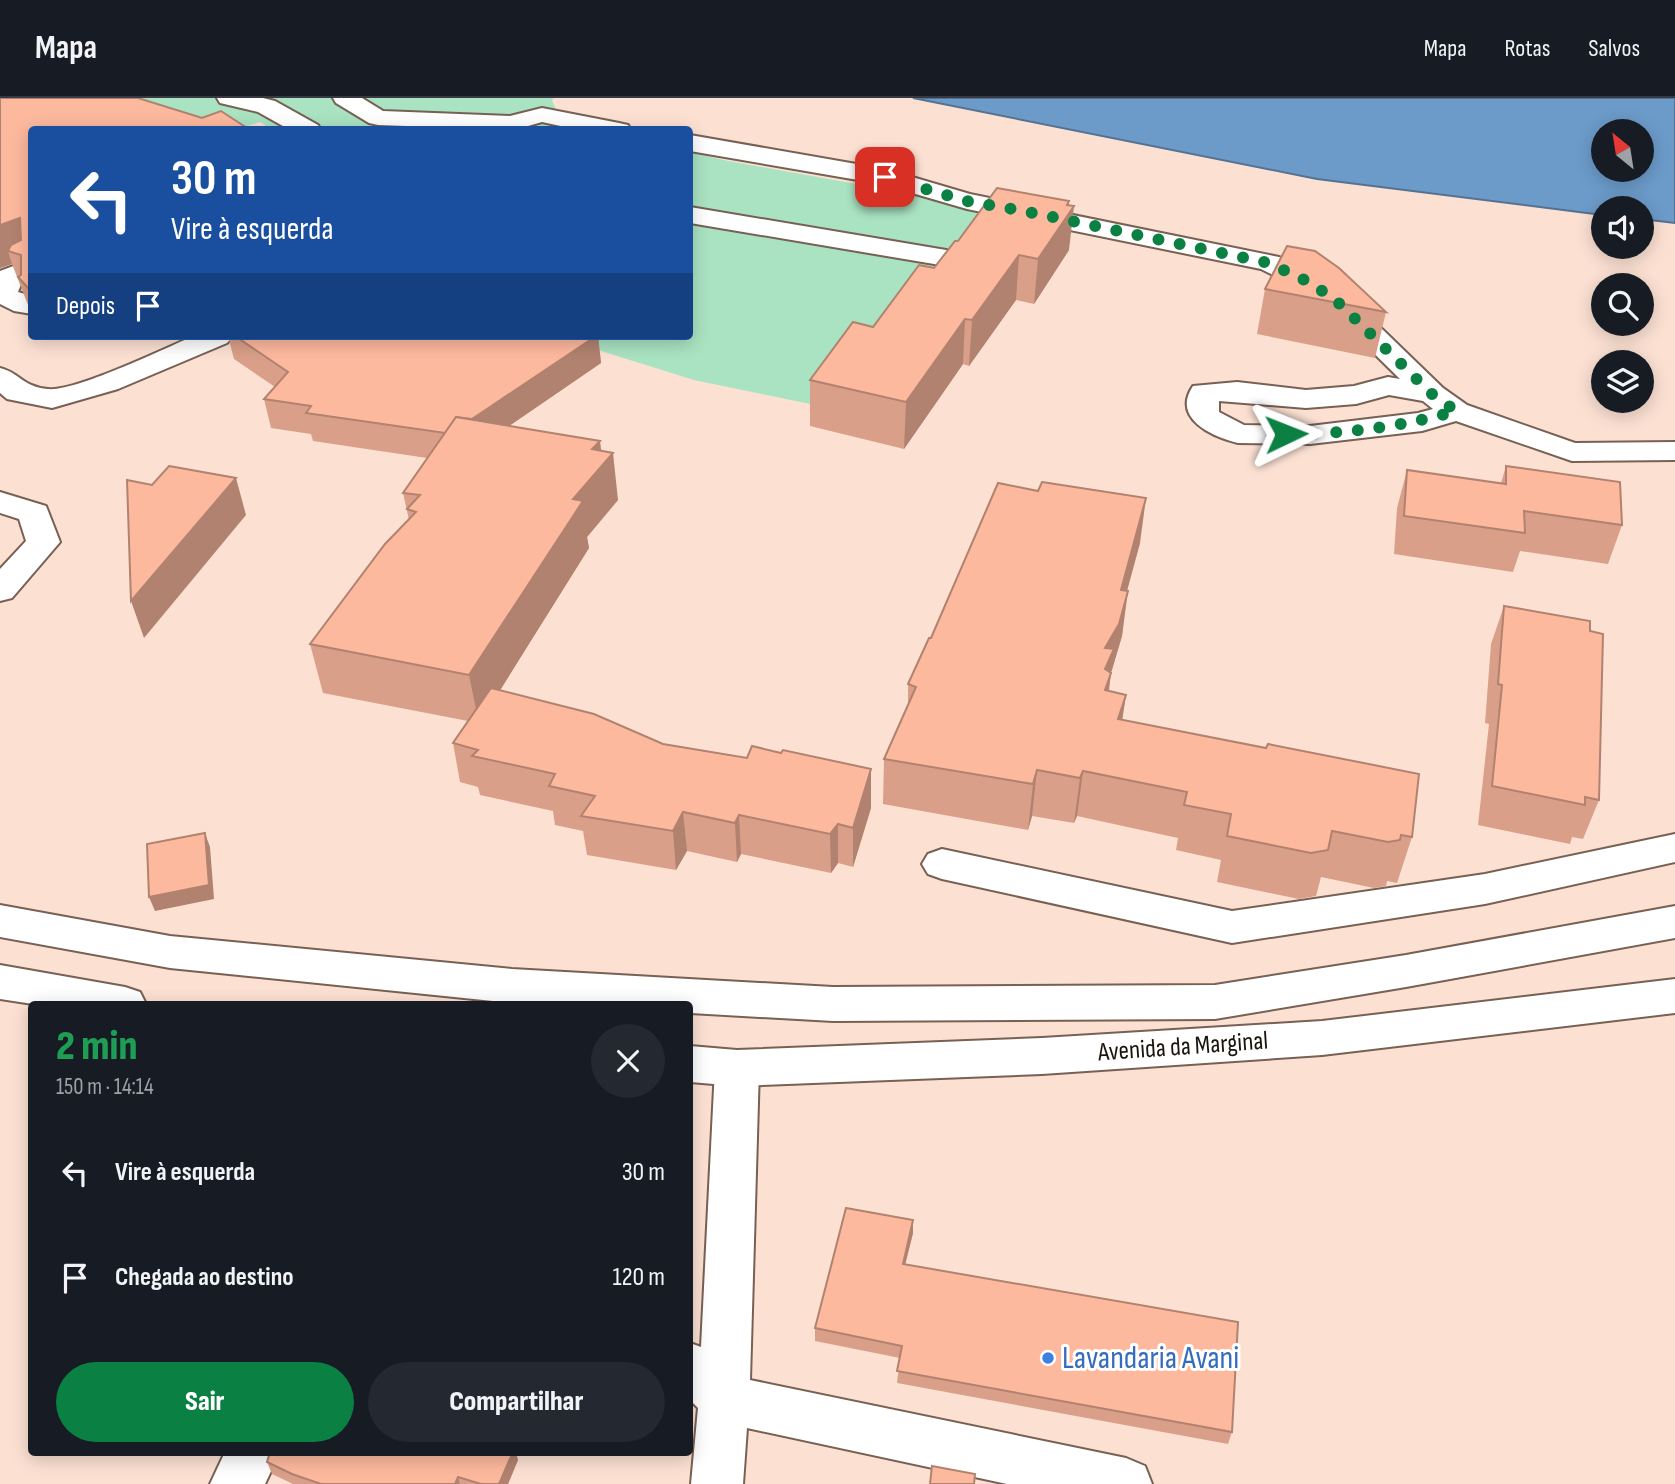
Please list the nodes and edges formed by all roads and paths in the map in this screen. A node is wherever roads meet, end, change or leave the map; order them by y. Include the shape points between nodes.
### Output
1 (229, 98) edge
2 (345, 98) edge
3 (302, 126) edge
4 (598, 126) edge
5 (693, 144) edge
6 (693, 216) edge
7 (946, 258) edge
8 (28, 269) edge
9 (12, 301) edge
10 (209, 340) edge
11 (0, 377) edge
12 (1444, 403) junction
13 (1675, 451) edge
14 (0, 502) edge
15 (0, 590) edge
16 (1675, 848) edge
17 (942, 864) dead end
18 (0, 921) edge
19 (1675, 922) edge
20 (0, 982) edge
21 (1675, 996) edge
22 (108, 1001) edge
23 (693, 1064) edge
24 (737, 1068) junction
25 (707, 1382) edge
26 (252, 1456) edge
27 (236, 1484) edge
28 (717, 1484) edge
29 (1126, 1484) edge

1 - 3 main road via 266,106
2 - 4 main road via 378,118 510,123 542,115
5 - 12 main road via 885,177 967,201 1269,263 1313,284 1341,305
6 - 7 main road
8 - 9 main road via 10,278 3,295
10 - 11 main road via 107,383 52,399 18,393
12 - 12 main road via 1388,386 1356,395 1306,399 1204,392 1204,416 1238,433 1310,435 1422,422
12 - 13 main road via 1572,452
14 - 15 main road via 34,513 43,542
16 - 17 main road via 1485,889 1232,927
18 - 19 main road via 197,955 512,986 833,1004 1215,1002
20 - 22 main road
21 - 24 main road, Avenida da Marginal via 1322,1038 1042,1056
23 - 24 main road, Avenida da Marginal
24 - 25 main road
25 - 28 main road
25 - 29 main road
26 - 27 main road

